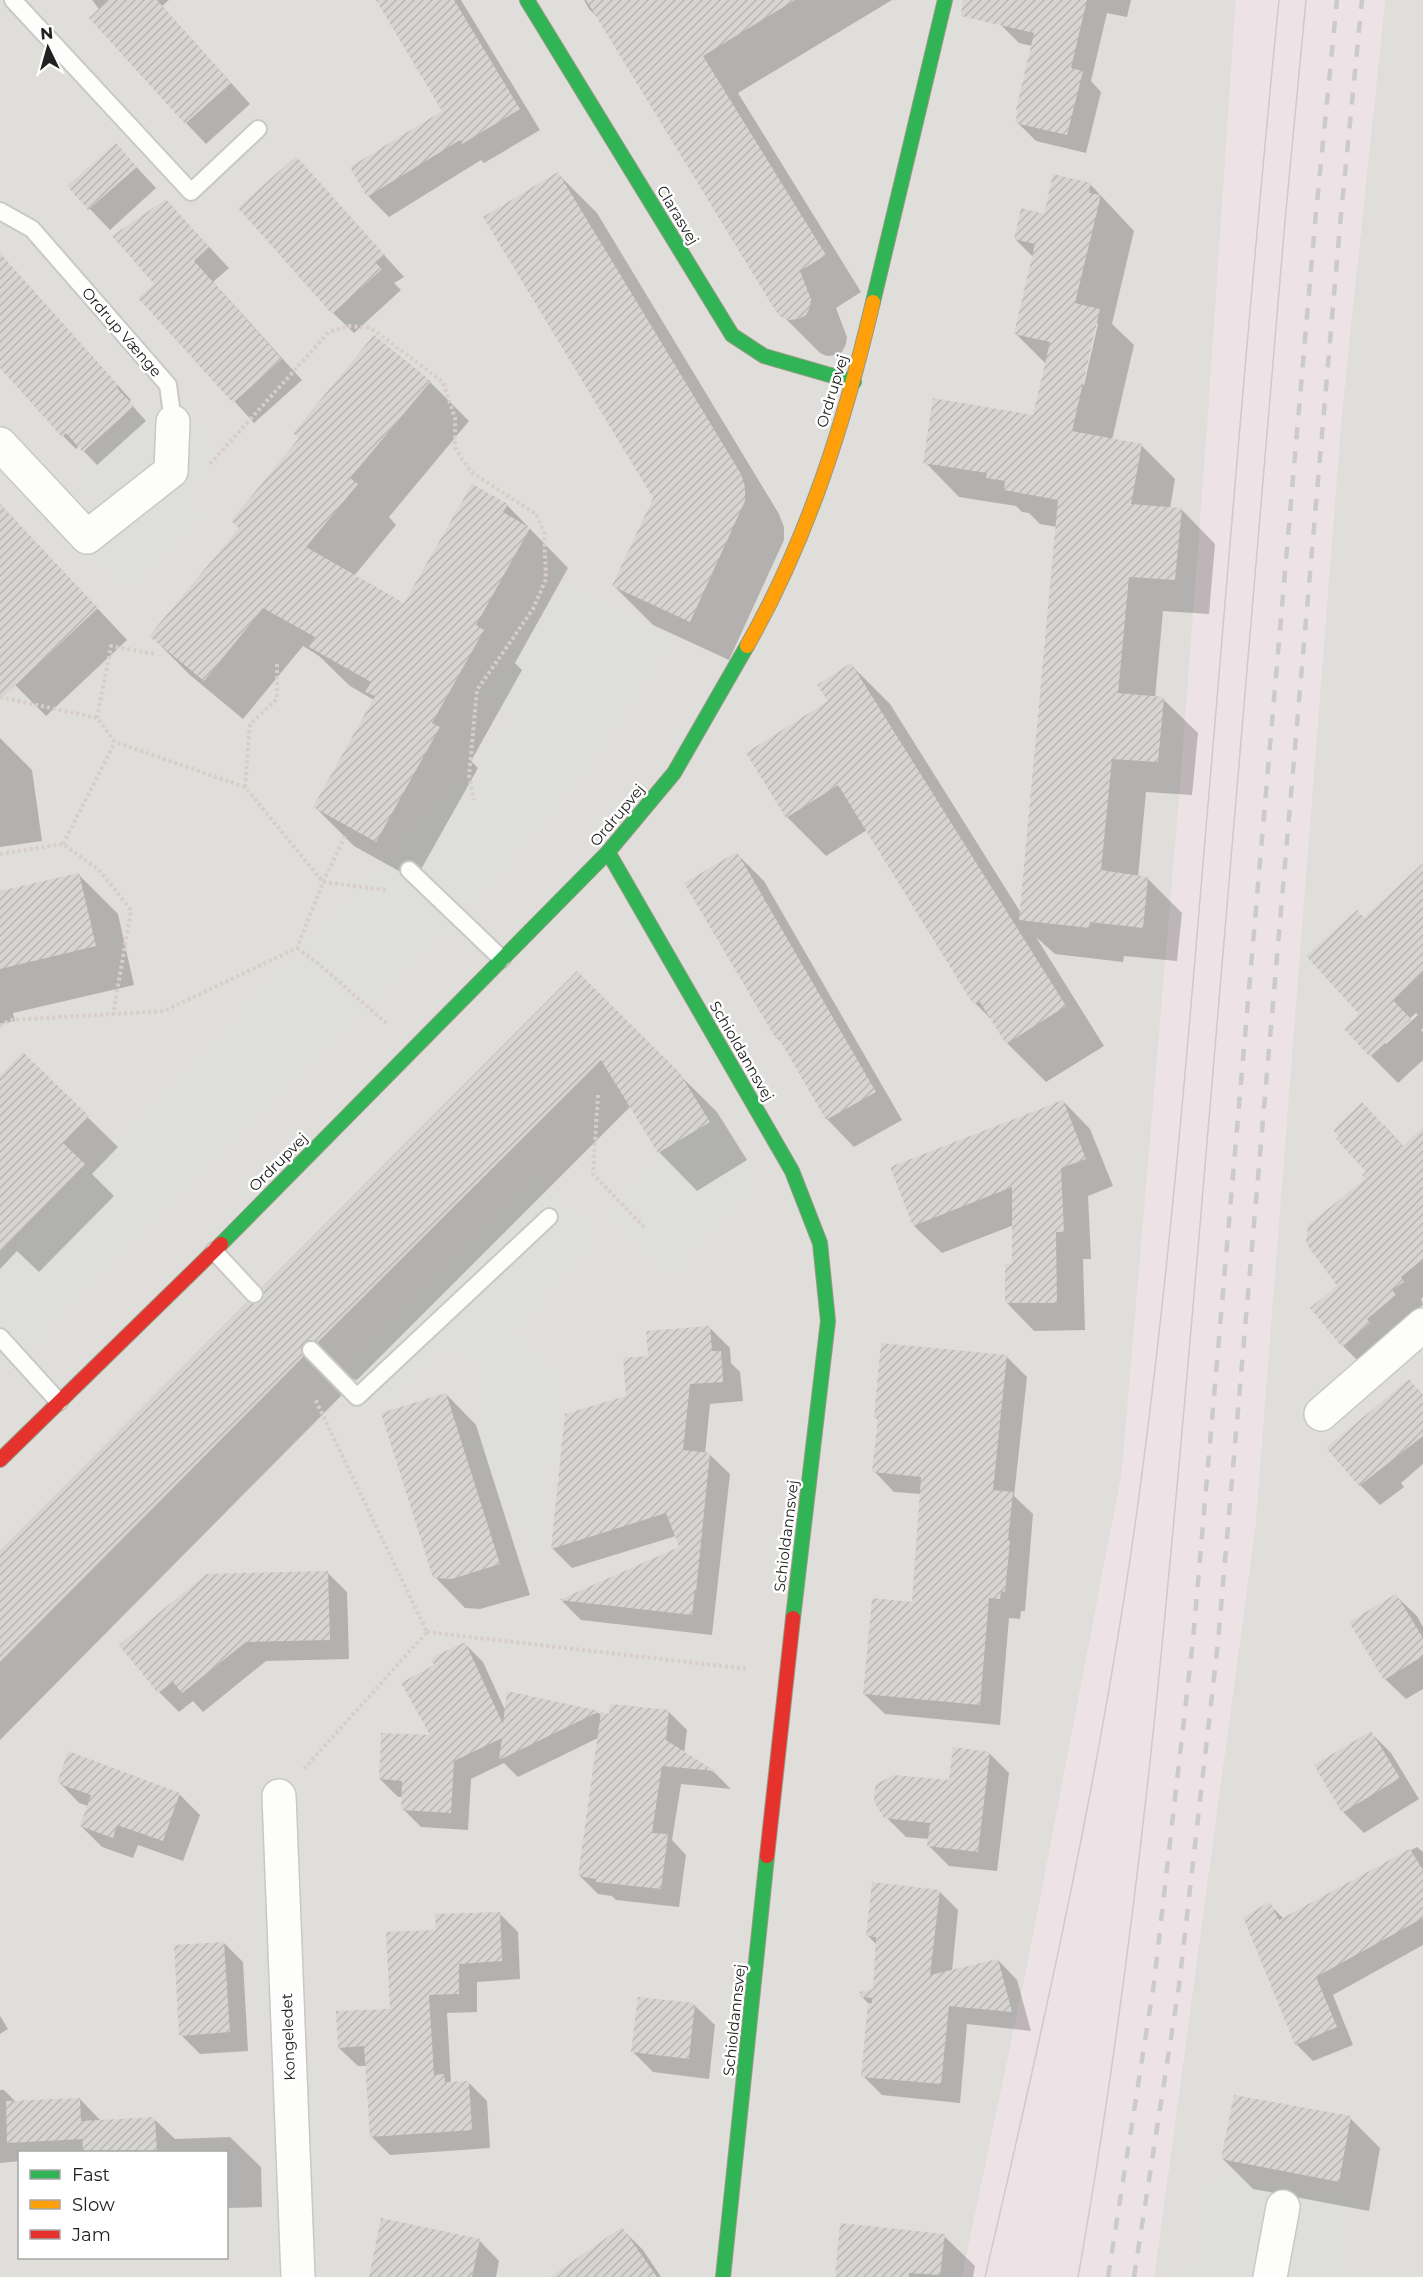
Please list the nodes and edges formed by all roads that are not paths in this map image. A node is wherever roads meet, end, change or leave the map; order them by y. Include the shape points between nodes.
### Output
1 (13, 0) edge
2 (527, 0) edge
3 (945, 0) edge
4 (258, 129) dead end
5 (0, 211) edge
6 (854, 381) junction
7 (173, 422) joint
8 (0, 444) edge
9 (608, 852) junction
10 (409, 870) dead end
11 (502, 959) junction
12 (549, 1217) dead end
13 (214, 1251) junction
14 (254, 1294) dead end
15 (1423, 1325) edge
16 (0, 1337) edge
17 (316, 1355) road end
18 (59, 1402) junction
19 (1321, 1414) dead end
20 (0, 1460) edge
21 (279, 1796) road end
22 (1283, 2207) dead end
23 (298, 2277) edge
24 (723, 2277) edge
25 (1270, 2277) edge

1 - 4 lane via 191,192
2 - 6 street, Clarasvej via 732,335 764,356
3 - 6 street, Ordrupvej
5 - 7 lane, Ordrup Vænge via 32,229 168,385
6 - 9 street, Ordrupvej via 810,516 759,625 674,773
7 - 8 street, Ordrup Vænge via 171,471 87,537
9 - 11 street, Ordrupvej
9 - 24 street, Schioldannsvej via 792,1171 820,1243 828,1321 786,1674
10 - 11 lane
11 - 13 street, Ordrupvej
12 - 17 lane via 357,1397
13 - 14 lane
13 - 18 street, Ordrupvej
15 - 19 street
16 - 18 lane
18 - 20 street, Ordrupvej
21 - 23 street, Kongeledet
22 - 25 street

